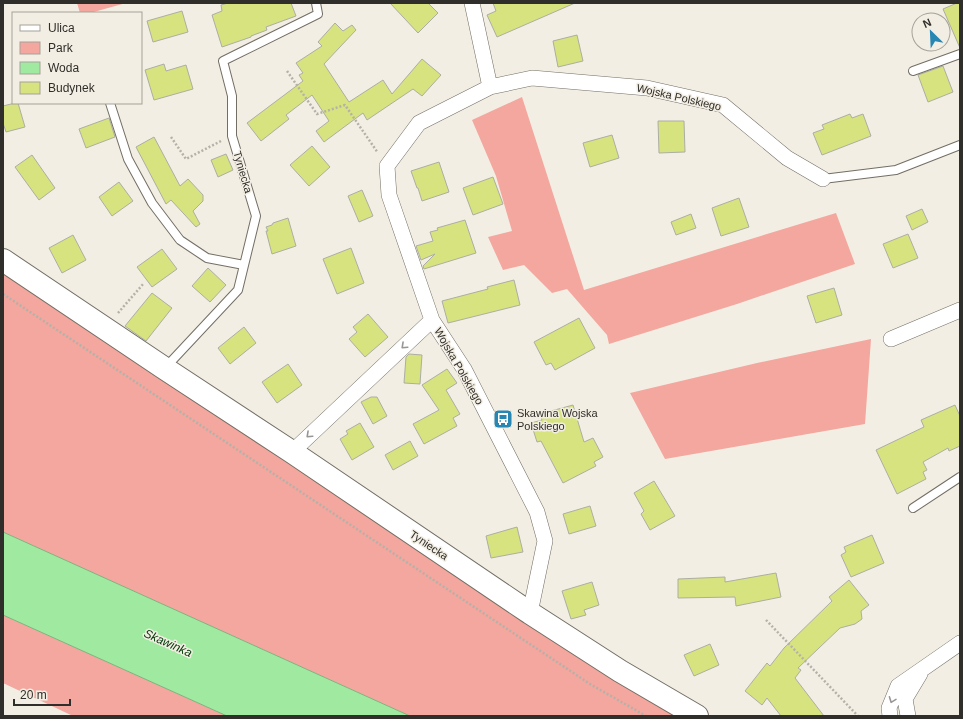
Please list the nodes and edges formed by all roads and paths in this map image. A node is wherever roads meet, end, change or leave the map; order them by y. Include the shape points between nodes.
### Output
1 (316, 3) edge
2 (472, 3) edge
3 (960, 54) edge
4 (287, 71) dead end
5 (914, 71) dead end
6 (490, 87) junction
7 (110, 104) edge
8 (232, 136) junction
9 (171, 137) dead end
10 (960, 145) edge
11 (387, 166) junction
12 (823, 179) joint
13 (3, 260) edge
14 (244, 265) junction
15 (144, 283) dead end
16 (3, 294) edge
17 (960, 310) edge
18 (432, 320) junction
19 (104, 328) junction
20 (891, 339) dead end
21 (164, 368) junction
22 (292, 452) junction
23 (960, 477) edge
24 (913, 508) dead end
25 (530, 613) junction
26 (766, 620) dead end
27 (960, 643) edge
28 (923, 668) junction
29 (646, 716) edge
30 (697, 716) edge
31 (858, 716) edge
32 (890, 716) edge
33 (908, 716) edge

1 - 8 lane, Tyniecka via 318,14 223,61 232,96
2 - 6 street
3 - 5 lane
4 - 11 path via 317,114 345,105
6 - 11 street, Wojska Polskiego via 420,123
6 - 12 street, Wojska Polskiego via 532,78 647,88 723,105 787,158
7 - 14 lane via 128,159 152,203 180,240 207,258
8 - 9 path via 186,159
8 - 14 lane, Tyniecka via 256,216
10 - 12 lane, Wojska Polskiego via 896,170
11 - 18 street, Wojska Polskiego via 389,195
13 - 19 street, Tyniecka
14 - 21 lane, Tyniecka via 238,290
15 - 19 path
16 - 29 path via 584,679
17 - 20 street
18 -> 22 street, Wojska Polskiego
18 - 25 street, Wojska Polskiego via 464,370 537,512 545,541
19 - 21 street, Tyniecka
21 - 22 street, Tyniecka
22 - 25 street, Tyniecka
23 - 24 lane
25 - 30 street, Tyniecka via 620,671
26 - 31 path
27 - 28 street
28 -> 32 street via 898,686 889,708
28 - 33 street via 905,699

